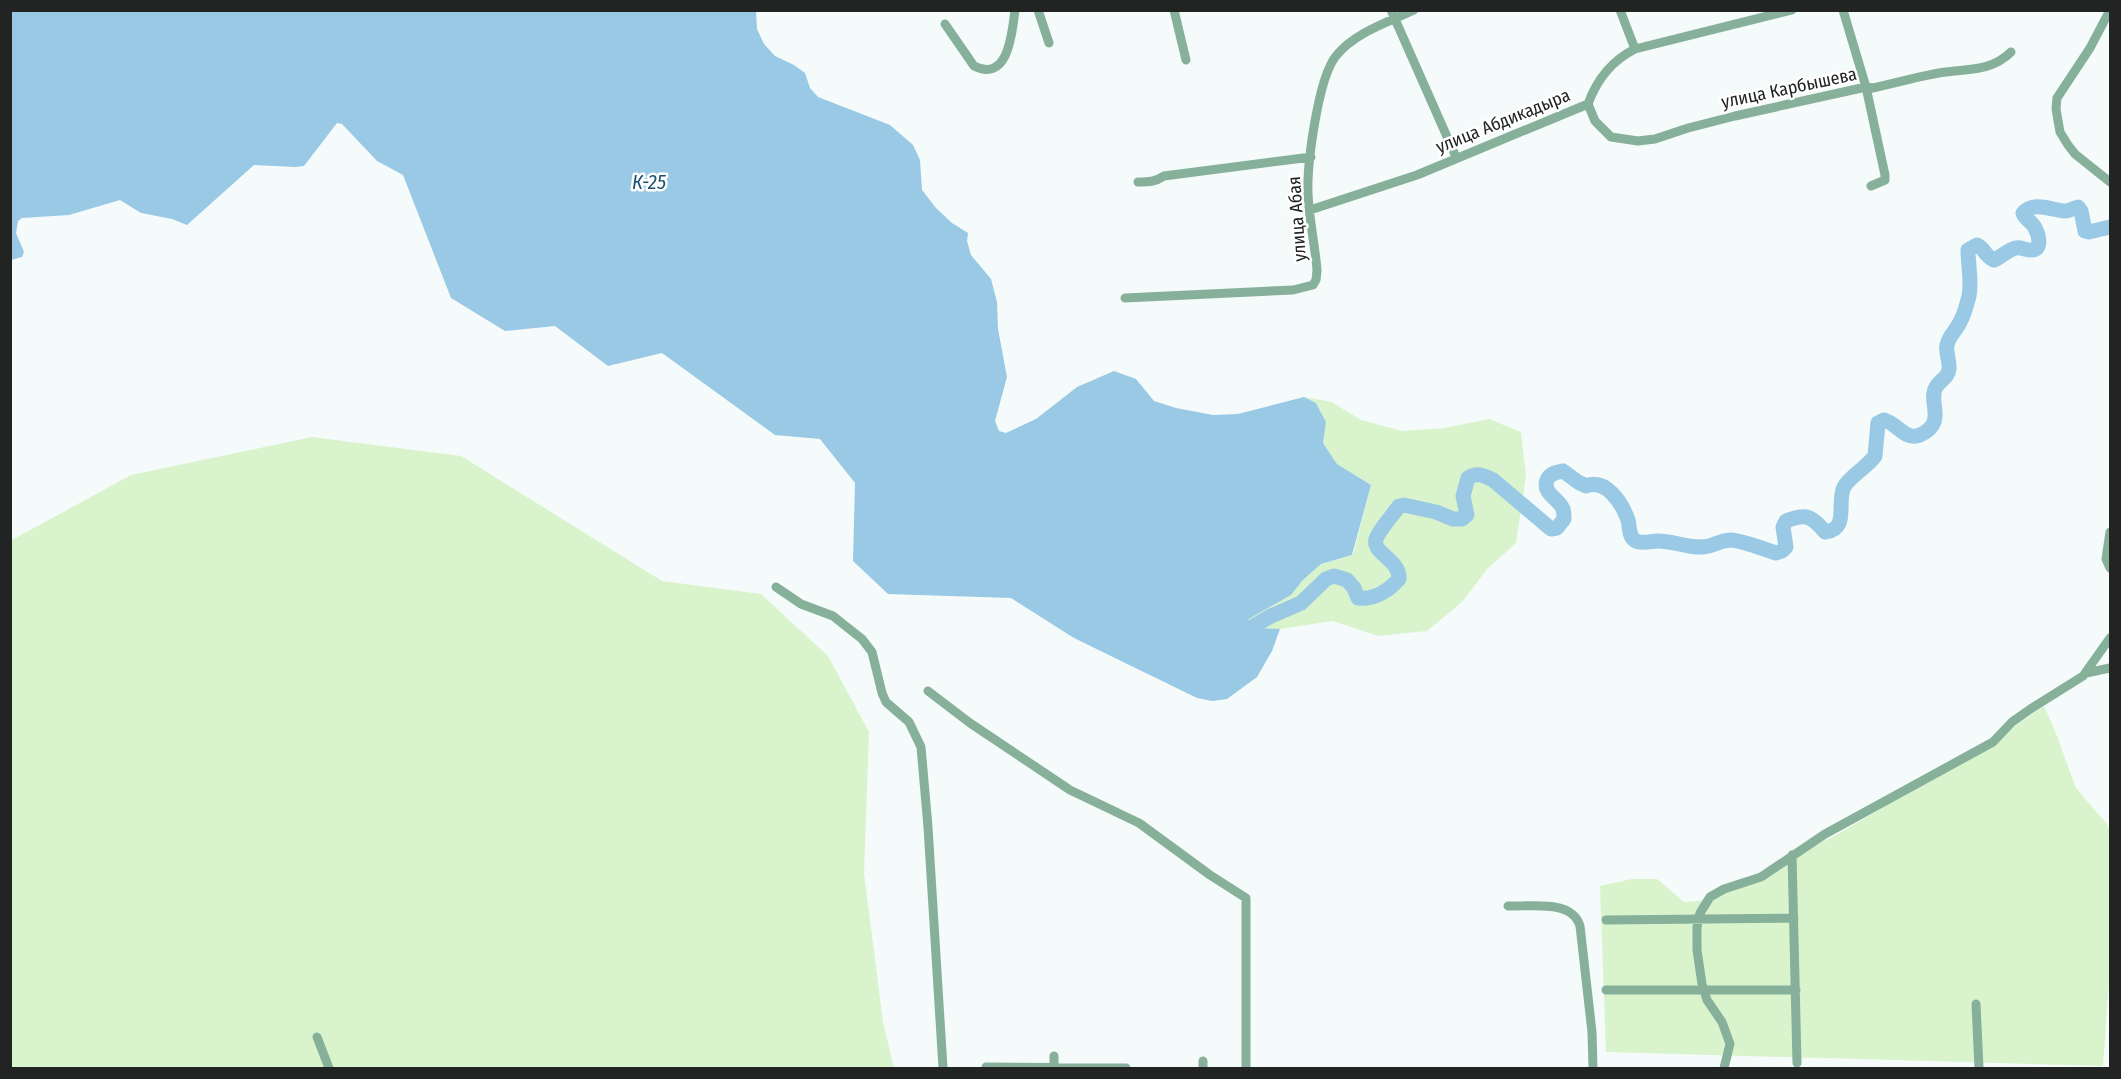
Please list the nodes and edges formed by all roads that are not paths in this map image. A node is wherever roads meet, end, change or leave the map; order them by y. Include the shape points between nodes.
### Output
1 (1015, 10) edge
2 (1038, 10) edge
3 (1174, 10) edge
4 (1414, 10) edge
5 (1620, 10) edge
6 (1792, 10) edge
7 (1843, 10) edge
8 (2110, 10) edge
9 (1393, 15) edge
10 (945, 24) dead end
11 (1049, 43) dead end
12 (1635, 49) junction
13 (2011, 52) dead end
14 (1185, 60) dead end
15 (1866, 87) junction
16 (1588, 104) junction
17 (1311, 157) junction
18 (1456, 157) junction
19 (1138, 182) dead end
20 (2110, 182) edge
21 (1871, 186) dead end
22 (1310, 210) junction
23 (1125, 298) dead end
24 (2110, 532) edge
25 (2110, 568) edge
26 (776, 587) dead end
27 (2110, 638) edge
28 (2110, 668) edge
29 (2086, 673) junction
30 (928, 691) dead end
31 (1792, 855) junction
32 (1508, 906) dead end
33 (1794, 918) junction
34 (1606, 920) dead end
35 (1698, 920) junction
36 (1606, 990) dead end
37 (1796, 990) junction
38 (1705, 991) junction
39 (1976, 1004) dead end
40 (316, 1037) dead end
41 (1054, 1056) dead end
42 (1797, 1063) dead end
43 (986, 1067) dead end
44 (329, 1068) edge
45 (943, 1068) edge
46 (1054, 1068) edge
47 (1126, 1068) edge
48 (1246, 1068) edge
49 (1593, 1068) edge
50 (1724, 1068) edge
51 (1979, 1068) edge

1 - 10 street via 1009,49 993,68 986,70 974,66
2 - 11 street
3 - 14 street
4 - 9 street, улица Абая
5 - 12 street
6 - 12 street, улица Абдикадыра
7 - 15 street
8 - 20 street via 2057,98 2056,109 2060,132 2068,146
9 - 17 street, улица Абая via 1334,57 1318,103
9 - 18 street
12 - 16 street, улица Абдикадыра via 1606,70
13 - 15 street, улица Карбышева via 1992,66
15 - 16 street, улица Карбышева via 1638,141 1611,137 1595,121
15 - 21 street via 1885,178
16 - 18 street, улица Абдикадыра
17 - 19 street
17 - 22 street, улица Абая
18 - 22 street, улица Абдикадыра via 1417,175
22 - 23 street, улица Абая via 1317,270 1316,280 1308,288
24 - 25 street via 2106,559
26 - 45 street via 801,604 833,616 862,639 872,652 886,702 909,722 921,747
27 - 29 street
28 - 29 street
29 - 31 street via 2012,722 1993,742
30 - 48 street via 1070,790 1139,823 1246,898
31 - 33 street
31 - 35 street via 1761,877 1716,892 1704,904
32 - 49 street via 1564,909 1577,917
33 - 35 street
33 - 37 street
34 - 35 street
35 - 38 street via 1697,950
36 - 38 street
37 - 38 street
37 - 42 street
38 - 50 street via 1730,1044
39 - 51 street
40 - 44 street
41 - 46 street
43 - 46 street
46 - 47 street

